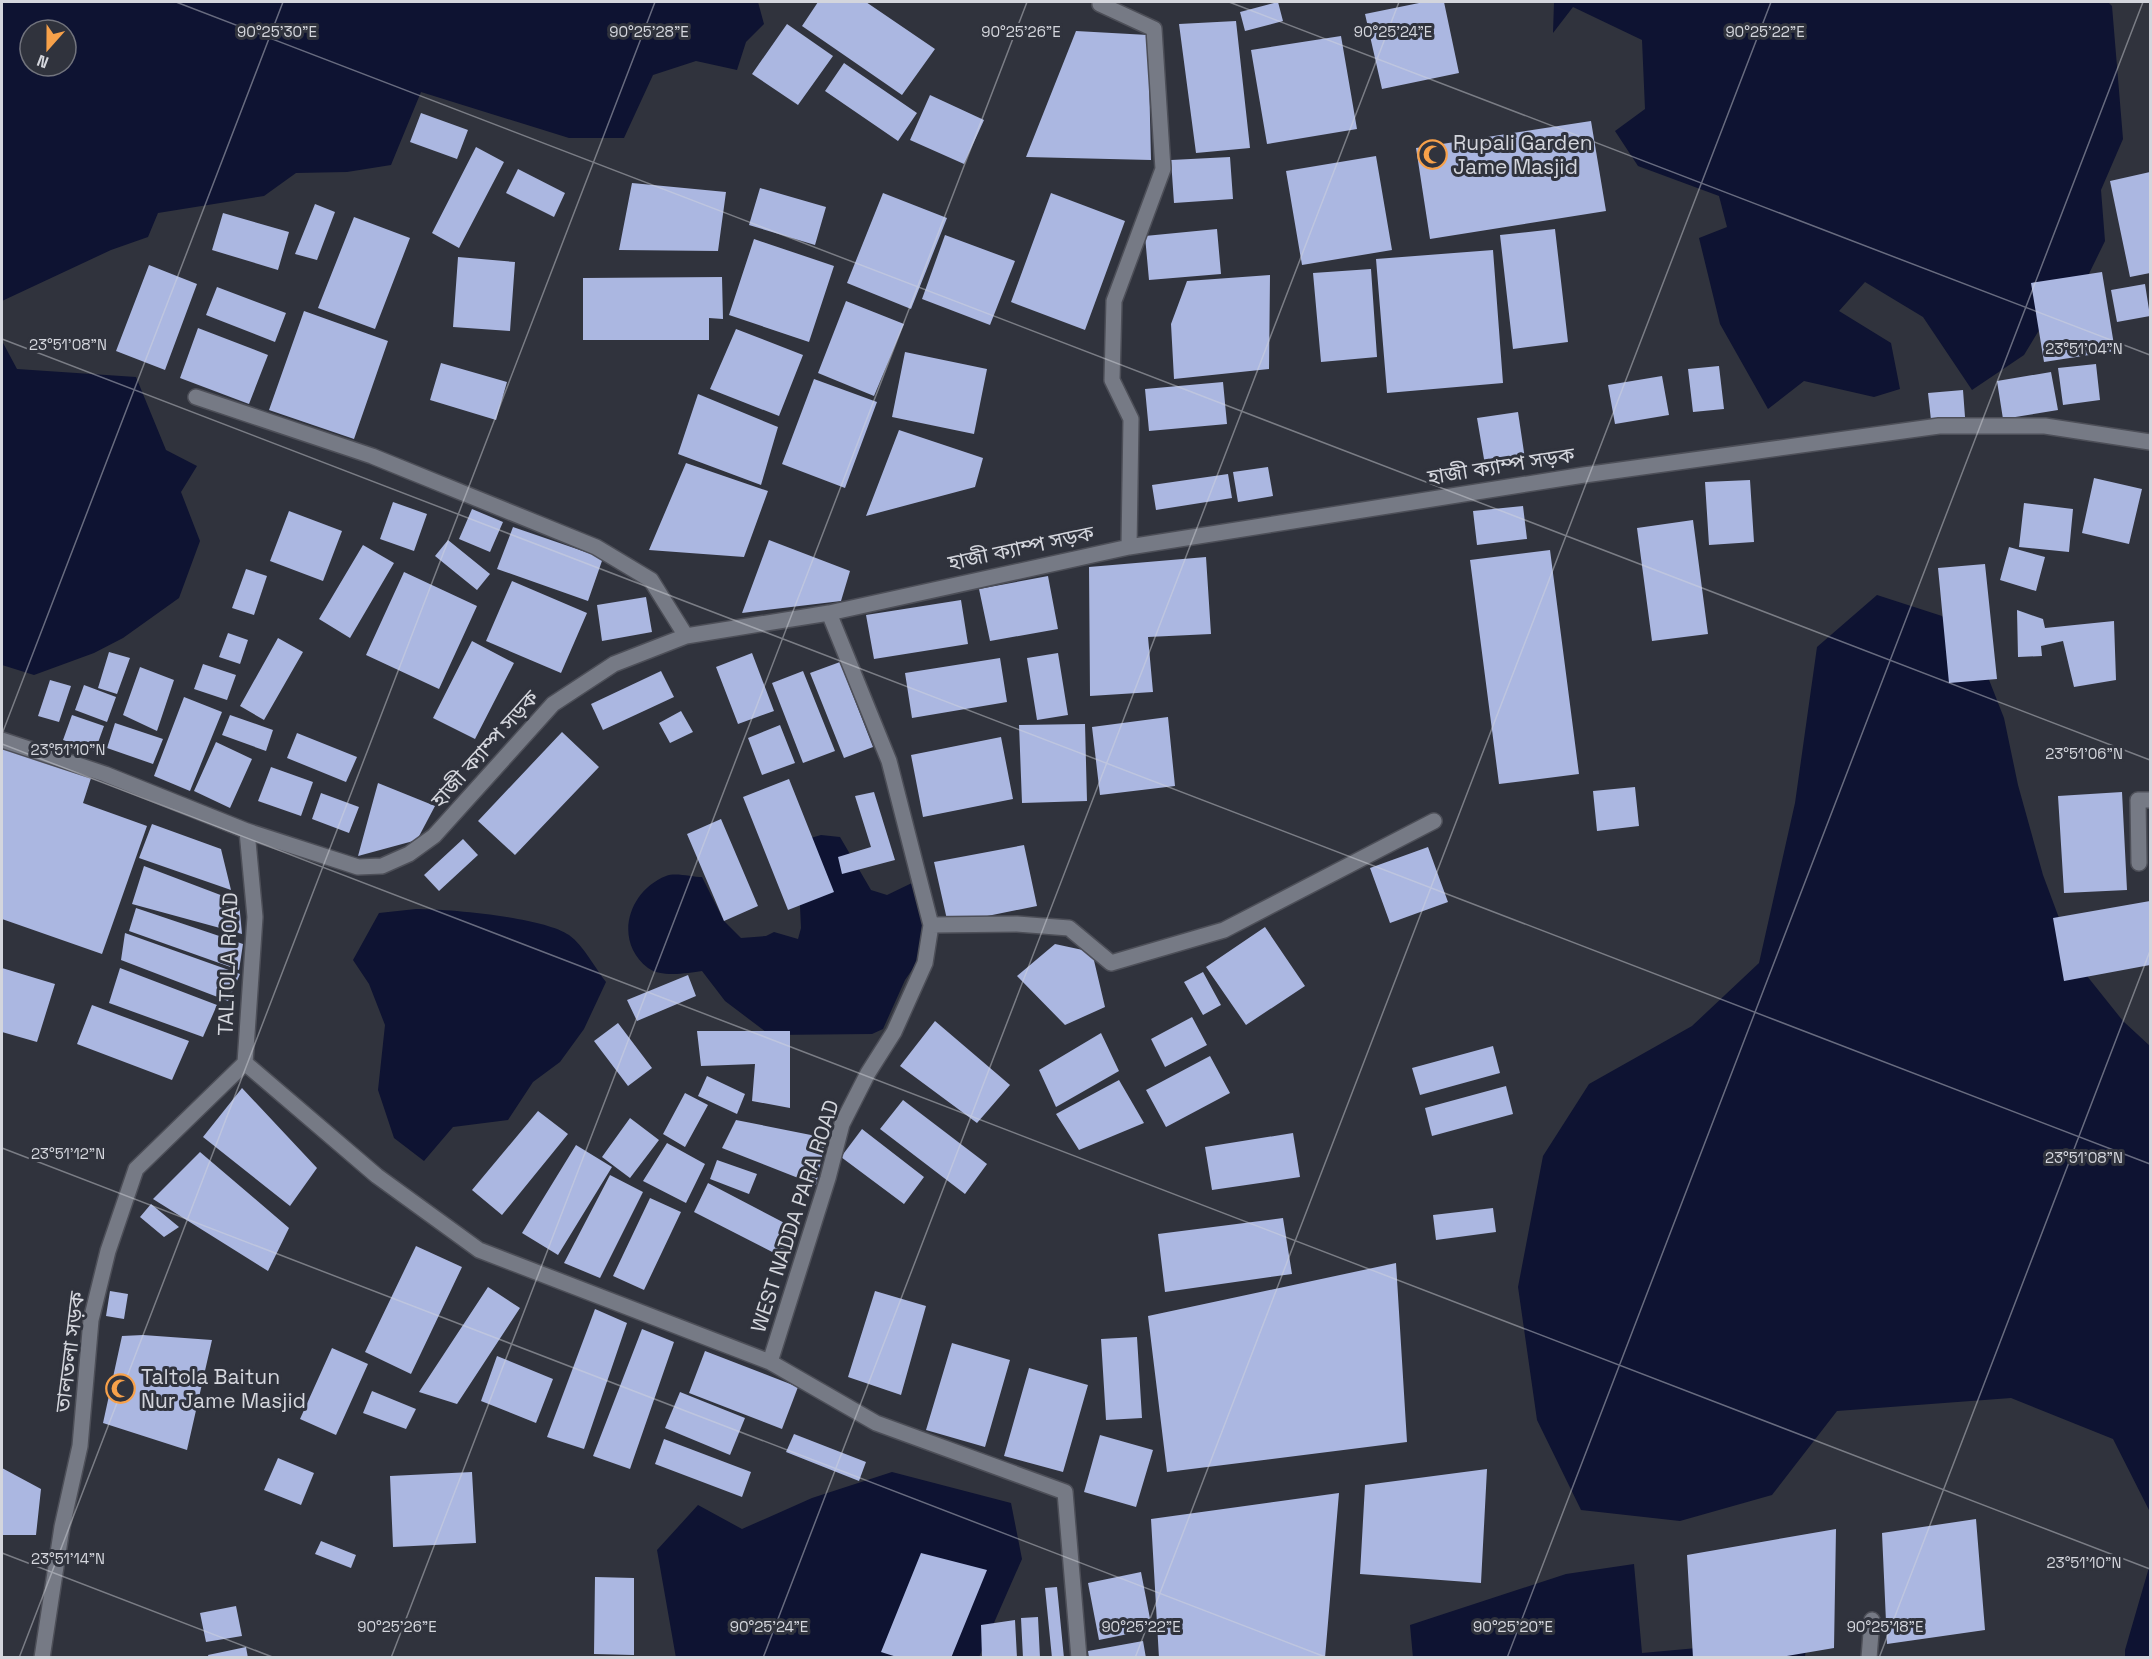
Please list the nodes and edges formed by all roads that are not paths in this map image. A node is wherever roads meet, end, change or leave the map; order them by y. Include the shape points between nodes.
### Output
1 (1100, 2) edge
2 (196, 397) dead end
3 (2151, 442) edge
4 (1129, 547) junction
5 (829, 613) junction
6 (687, 636) junction
7 (2, 740) edge
8 (2151, 800) edge
9 (1434, 821) dead end
10 (247, 831) junction
11 (2139, 863) dead end
12 (931, 925) junction
13 (245, 1063) junction
14 (770, 1362) junction
15 (1872, 1620) dead end
16 (42, 1658) edge
17 (1079, 1658) edge
18 (1869, 1658) edge

1 - 4 street via 1154,29 1163,169 1114,301 1112,380 1131,419
2 - 6 street via 372,456 596,547 651,580
3 - 4 street, হাজী ক্যাম্প সড়ক via 2045,426 1938,426 1584,474
4 - 5 street, হাজী ক্যাম্প সড়ক
5 - 6 street, হাজী ক্যাম্প সড়ক
5 - 12 street, WEST NADDA PARA ROAD via 889,761
6 - 10 street, হাজী ক্যাম্প সড়ক via 614,664 553,704 434,836 382,867 358,867
7 - 10 street, হাজী ক্যাম্প সড়ক via 105,774
8 - 11 street via 2138,800
9 - 12 street via 1224,930 1111,963 1069,928
10 - 13 street, TALTOLA ROAD via 255,917
12 - 14 street, WEST NADDA PARA ROAD via 925,963 894,1032 842,1124
13 - 14 street, WEST NADDA PARA ROAD via 377,1176 479,1250
13 - 16 street, তালতলা সড়ক via 136,1169 91,1320 80,1446 62,1527
14 - 17 street, WEST NADDA PARA ROAD via 876,1423 1065,1492
15 - 18 street

